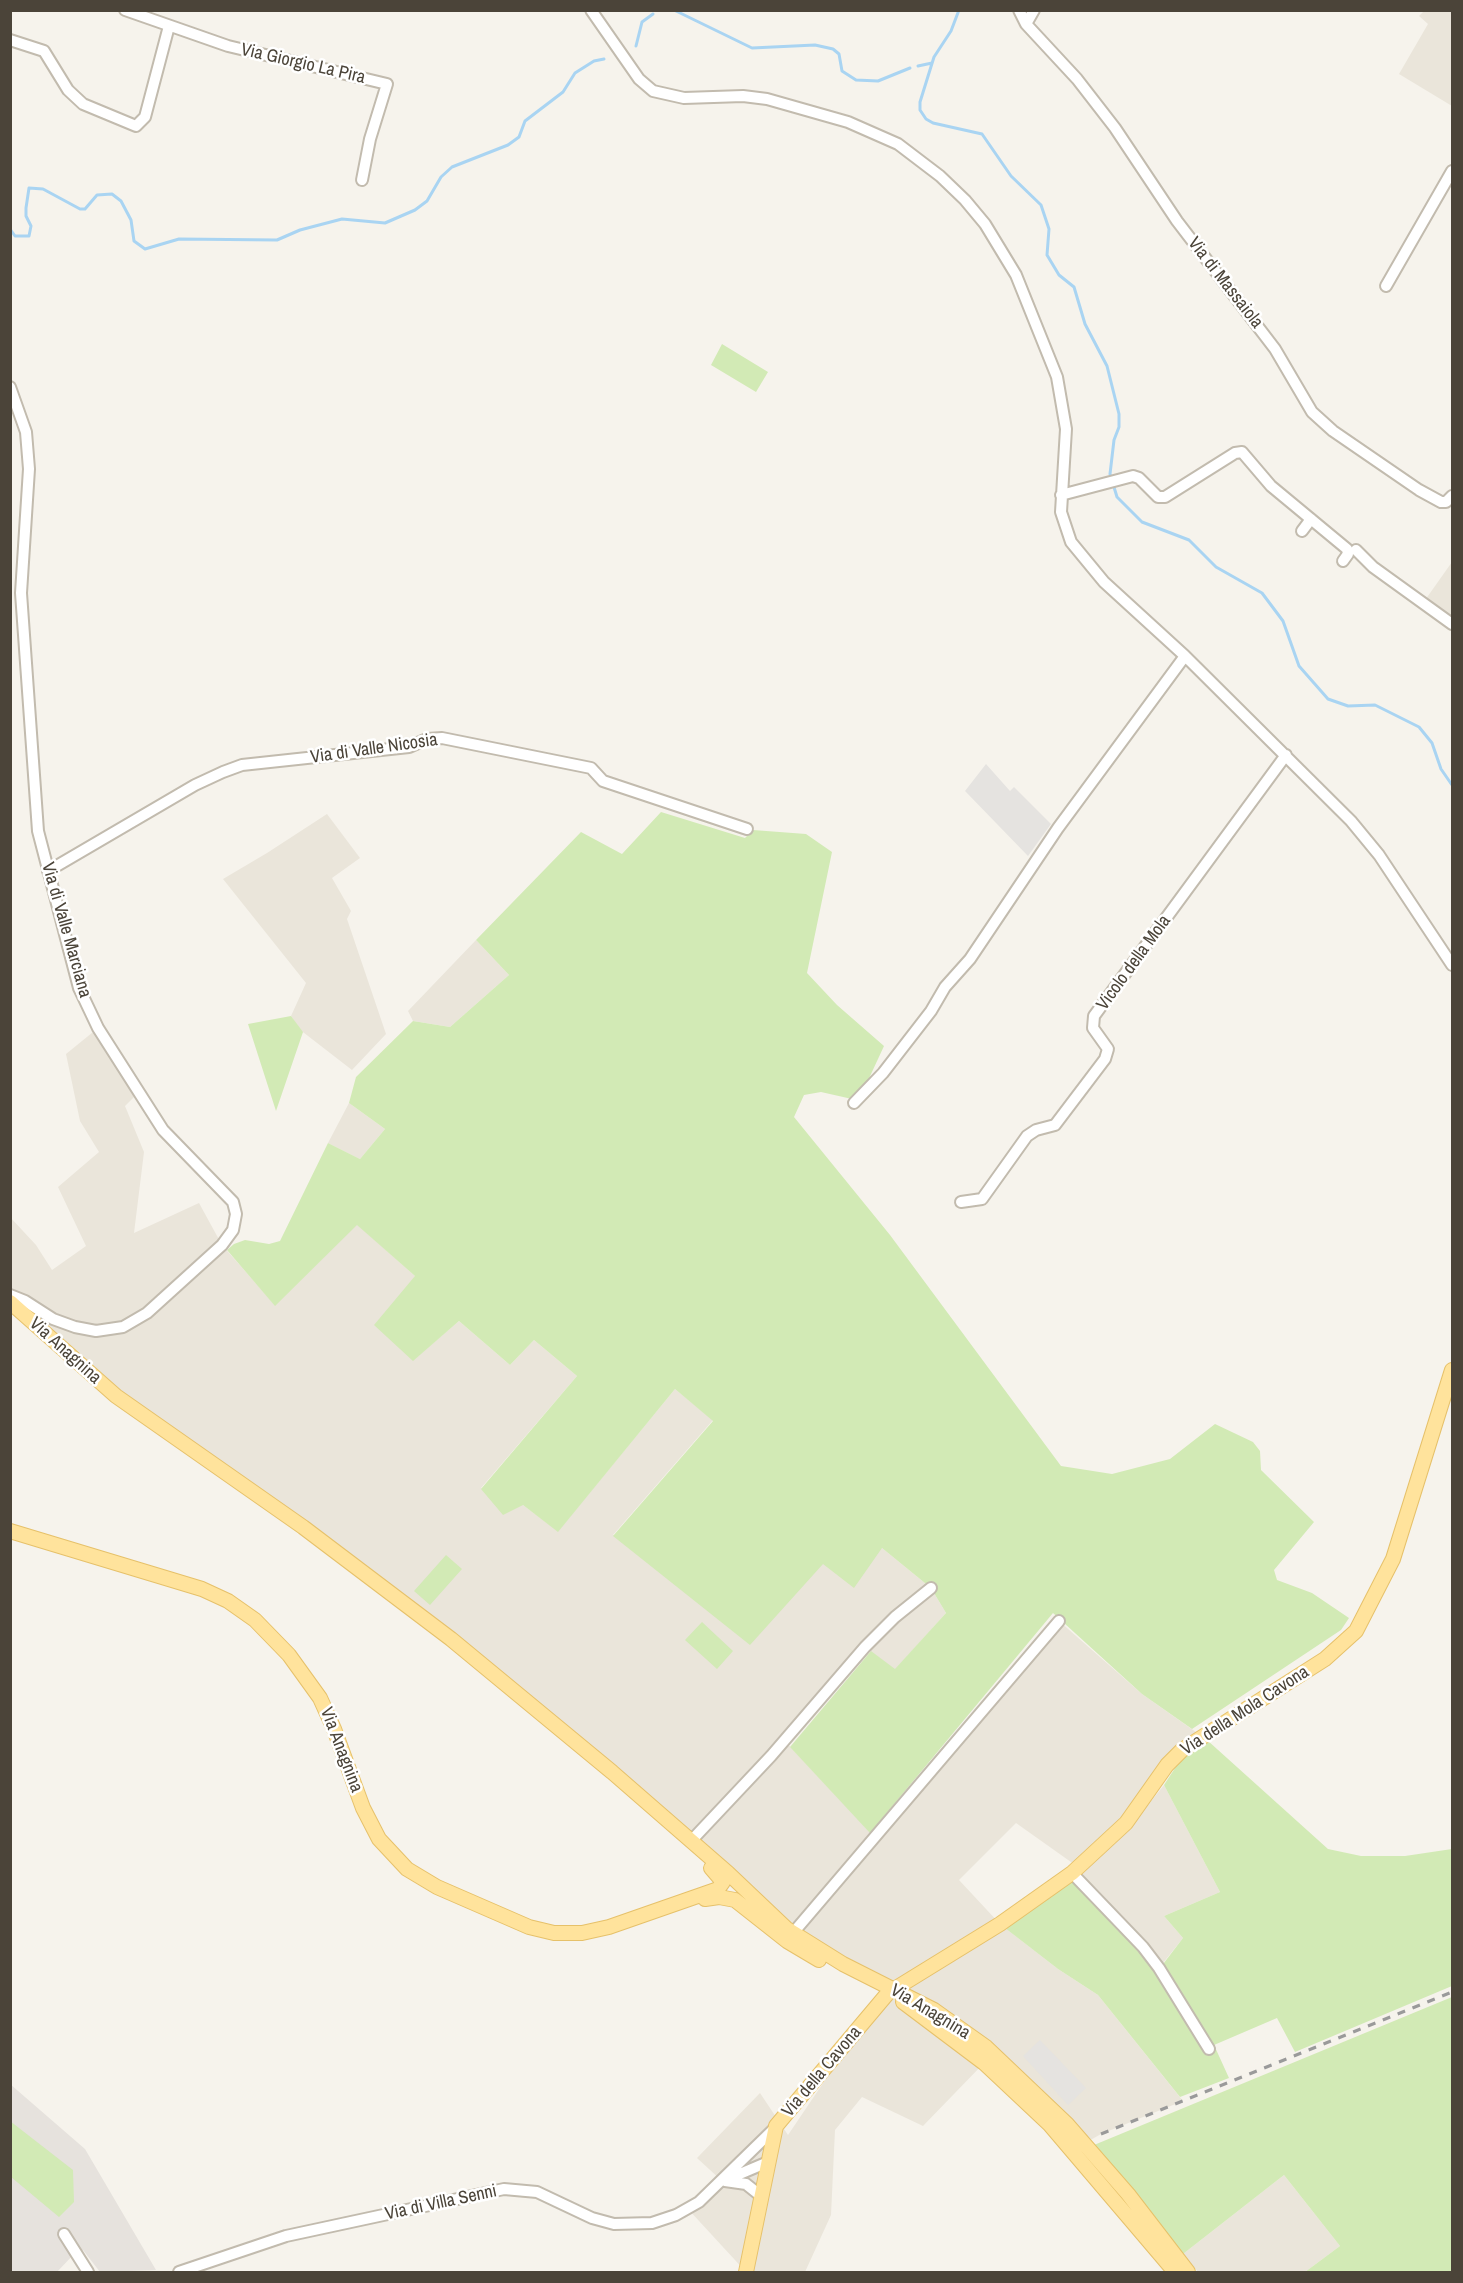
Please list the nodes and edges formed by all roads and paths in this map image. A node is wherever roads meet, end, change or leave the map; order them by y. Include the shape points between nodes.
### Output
1 (125, 10) edge
2 (591, 10) edge
3 (1019, 10) edge
4 (1034, 10) edge
5 (1026, 24) junction
6 (169, 26) junction
7 (10, 40) edge
8 (1452, 171) edge
9 (362, 180) dead end
10 (1386, 286) dead end
11 (10, 387) edge
12 (1061, 495) junction
13 (1452, 496) edge
14 (1311, 519) junction
15 (1302, 531) dead end
16 (1356, 550) dead end
17 (1343, 561) dead end
18 (1452, 624) edge
19 (1185, 656) junction
20 (1286, 756) junction
21 (747, 829) dead end
22 (48, 871) junction
23 (1452, 965) edge
24 (854, 1103) dead end
25 (961, 1202) dead end
26 (10, 1295) edge
27 (10, 1302) edge
28 (1452, 1370) edge
29 (10, 1531) edge
30 (931, 1588) dead end
31 (1059, 1621) dead end
32 (663, 1816) junction
33 (692, 1841) junction
34 (1071, 1873) junction
35 (670, 1904) junction
36 (793, 1933) junction
37 (891, 1991) junction
38 (1209, 2049) dead end
39 (1026, 2093) junction
40 (776, 2126) junction
41 (757, 2146) junction
42 (749, 2154) junction
43 (764, 2163) junction
44 (722, 2181) junction
45 (761, 2196) junction
46 (64, 2234) dead end
47 (88, 2272) edge
48 (179, 2272) edge
49 (746, 2272) edge
50 (1174, 2272) edge
51 (1188, 2272) edge

1 - 6 street, Via Giorgio La Pira
2 - 12 street via 639,79 653,92 684,98 767,99 848,122 898,144 958,192 985,224 1012,268 1057,377 1066,429
3 - 5 street, Via di Massaiola
4 - 5 street
5 - 13 street, Via di Massaiola via 1115,128 1177,221 1275,349 1312,412 1426,495 1441,502
6 - 7 street via 145,117 136,126 83,104 64,85 44,51
6 - 9 street, Via Giorgio La Pira via 228,46 387,84
8 - 10 street
11 - 22 street, Via di Valle Marciana via 26,432 29,469 21,593 33,780 38,831
12 - 14 street via 1137,477 1158,497 1165,497 1242,452 1271,486
12 - 19 street via 1063,525 1071,542 1104,582
14 - 15 street
14 - 17 street via 1348,550
16 - 18 street via 1373,567
19 - 20 street
19 - 24 street via 1058,828 970,959 883,1073
20 - 23 street via 1379,855
20 - 25 street, Vicolo della Mola via 1094,1016 1093,1028 1108,1049 1105,1059 1055,1125 1027,1136 982,1200
21 - 22 street, Via di Valle Nicosia via 603,781 591,768 442,738 409,747 242,765 184,791
22 - 26 street, Via di Valle Marciana via 79,988 98,1028 163,1130 233,1202 236,1214 233,1230 222,1245 147,1313 123,1327 96,1331 75,1327
27 - 32 main road, Via Anagnina via 109,1390 404,1602
28 - 34 main road, Via della Mola Cavona via 1394,1559 1356,1631 1324,1659 1182,1750 1125,1823
29 - 35 main road, Via Anagnina via 196,1587 228,1601 255,1620 289,1655 320,1698 380,1841 403,1866 425,1881 511,1920 554,1933 592,1932
30 - 33 street via 865,1647
31 - 36 street
32 - 33 main road, Via Anagnina
32 - 35 main road, Via Anagnina via 722,1880 720,1887
33 - 36 main road, Via Anagnina
34 - 37 main road, Via della Mola Cavona via 990,1930
34 - 38 street via 1148,1954
35 - 37 main road, Via Anagnina via 713,1897 735,1900 803,1952
36 - 37 main road, Via Anagnina
37 - 39 main road, Via Anagnina via 954,2022 996,2055
37 - 40 main road, Via della Cavona
39 - 50 main road, Via Anagnina
39 - 51 main road, Via Anagnina via 1067,2124
40 - 41 street, Via di Villa Senni
40 - 43 main road, Via della Cavona
41 - 42 street, Via di Villa Senni
41 - 43 street
42 - 43 street
42 - 44 street, Via di Villa Senni
43 - 44 street
43 - 45 main road, Via della Cavona
44 - 45 street via 746,2184
44 - 48 street, Via di Villa Senni via 688,2209 644,2225 614,2224 537,2192 504,2189 297,2234
45 - 49 main road, Via della Cavona
46 - 47 street

